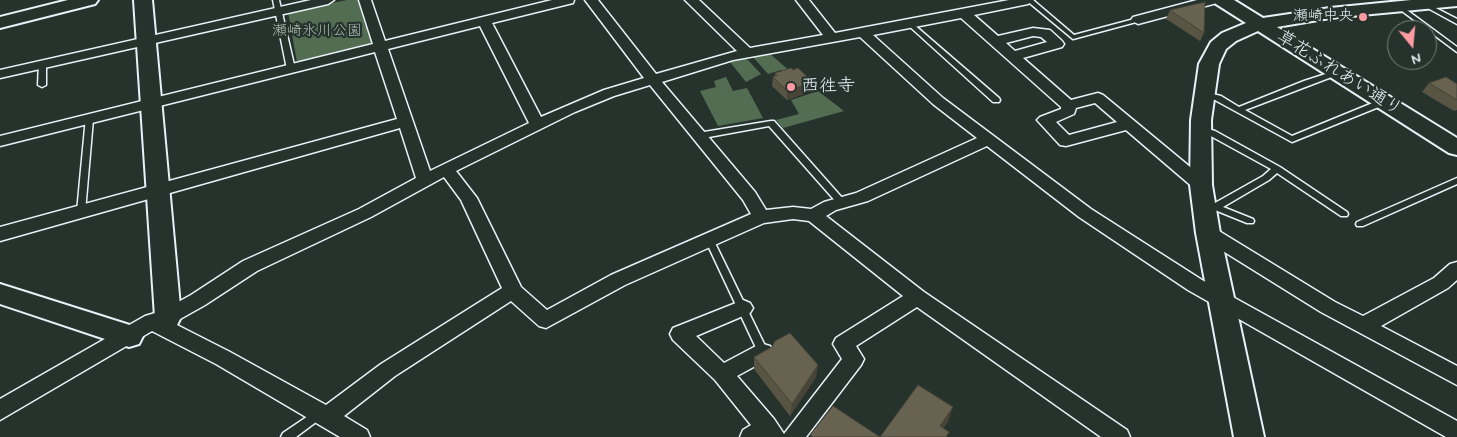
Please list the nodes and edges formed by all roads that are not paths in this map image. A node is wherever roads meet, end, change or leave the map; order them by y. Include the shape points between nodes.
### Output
1 (89, 0) edge
2 (142, 0) edge
3 (328, 0) edge
4 (365, 0) edge
5 (568, 0) edge
6 (591, 0) edge
7 (691, 0) edge
8 (802, 0) edge
9 (1028, 0) edge
10 (1212, 0) edge
11 (1222, 0) edge
12 (1457, 1) edge
13 (1002, 2) edge
14 (1426, 4) junction
15 (277, 6) edge
16 (1400, 7) junction
17 (965, 14) junction
18 (1138, 20) joint
19 (484, 21) junction
20 (1457, 22) edge
21 (0, 23) edge
22 (910, 24) junction
23 (1259, 24) junction
24 (862, 32) junction
25 (832, 38) junction
26 (147, 41) junction
27 (996, 41) junction
28 (382, 46) junction
29 (1457, 50) edge
30 (747, 53) junction
31 (1013, 56) junction
32 (42, 64) junction
33 (291, 69) junction
34 (1338, 73) junction
35 (0, 74) edge
36 (652, 79) junction
37 (42, 85) dead end
38 (1204, 94) junction
39 (996, 100) dead end
40 (1383, 102) junction
41 (152, 103) junction
42 (1068, 105) junction
43 (1240, 109) junction
44 (89, 119) junction
45 (406, 121) junction
46 (537, 124) junction
47 (1129, 124) junction
48 (1200, 130) junction
49 (698, 136) junction
50 (987, 140) junction
51 (0, 141) edge
52 (1457, 148) edge
53 (446, 169) junction
54 (1277, 169) junction
55 (1457, 180) edge
56 (425, 181) junction
57 (159, 190) junction
58 (1206, 198) junction
59 (841, 202) junction
60 (81, 212) junction
61 (1344, 214) dead end
62 (813, 215) junction
63 (761, 217) junction
64 (1250, 221) dead end
65 (1360, 224) dead end
66 (1208, 233) junction
67 (0, 234) edge
68 (709, 239) junction
69 (1454, 277) edge
70 (512, 291) junction
71 (0, 294) edge
72 (917, 297) junction
73 (1222, 300) junction
74 (742, 308) junction
75 (160, 320) junction
76 (1363, 326) junction
77 (129, 336) junction
78 (763, 352) joint
79 (722, 374) junction
80 (1457, 376) edge
81 (0, 410) edge
82 (324, 415) junction
83 (1457, 432) edge
84 (764, 433) edge
85 (1252, 435) edge
86 (287, 437) edge
87 (359, 437) edge
88 (793, 437) edge
89 (1119, 437) edge

1 - 21 street
2 - 26 street
3 - 15 street
4 - 28 street
5 - 19 street
6 - 36 street
7 - 30 street
8 - 25 street
9 - 13 street
9 - 18 lane via 1073,37
10 - 18 street
11 - 23 street, 草花ふれあい通り
12 - 14 street
13 - 17 street
14 - 16 street
14 - 20 lane
15 - 26 street
15 - 33 lane
16 - 23 street
16 - 29 lane
17 - 22 street
17 - 27 street
19 - 28 street
19 - 46 street
22 - 24 street
22 - 39 lane
23 - 34 street, 草花ふれあい通り
23 - 38 street via 1229,37 1218,46 1209,64
24 - 25 street
24 - 50 street
25 - 30 street
26 - 32 street
26 - 41 street
27 - 31 street
27 - 31 street via 1033,32 1045,33 1056,44
28 - 33 street
28 - 45 street
30 - 36 street
31 - 42 street
32 - 35 street
32 - 37 lane
33 - 41 street
34 - 40 street, 草花ふれあい通り
34 - 43 lane
36 - 46 street via 609,93
36 - 49 street
38 - 43 lane
38 - 48 street
40 - 43 lane via 1292,139
40 - 52 street, 草花ふれあい通り
41 - 44 street
41 - 57 street
42 - 47 street via 1098,98
42 - 47 street via 1069,112 1045,120 1066,141
44 - 51 street
44 - 60 lane
45 - 56 street
45 - 57 street
46 - 53 street
47 - 58 street
48 - 54 lane via 1212,133
48 - 58 street
49 - 59 lane via 771,123
49 - 63 street via 749,196
50 - 59 street via 862,197
50 - 73 street via 1085,213
53 - 56 street
53 - 70 street via 468,198
54 - 58 lane via 1266,178
54 - 61 lane
55 - 65 lane
56 - 75 street via 365,213 250,266
57 - 60 street
57 - 75 street
58 - 64 lane
58 - 66 street
59 - 62 street
60 - 67 street
62 - 63 street via 792,213
62 - 72 street
63 - 68 street
66 - 73 street
66 - 76 street
68 - 70 street via 618,280 546,320
68 - 74 lane
69 - 76 street
70 - 82 street
71 - 77 street
72 - 88 street via 844,344 854,359
72 - 89 street
73 - 83 street
73 - 85 street
74 - 78 lane
74 - 79 street via 680,334
75 - 77 street
75 - 82 street
76 - 80 street
77 - 81 street
78 - 79 street
79 - 84 street
82 - 86 lane
82 - 87 street

